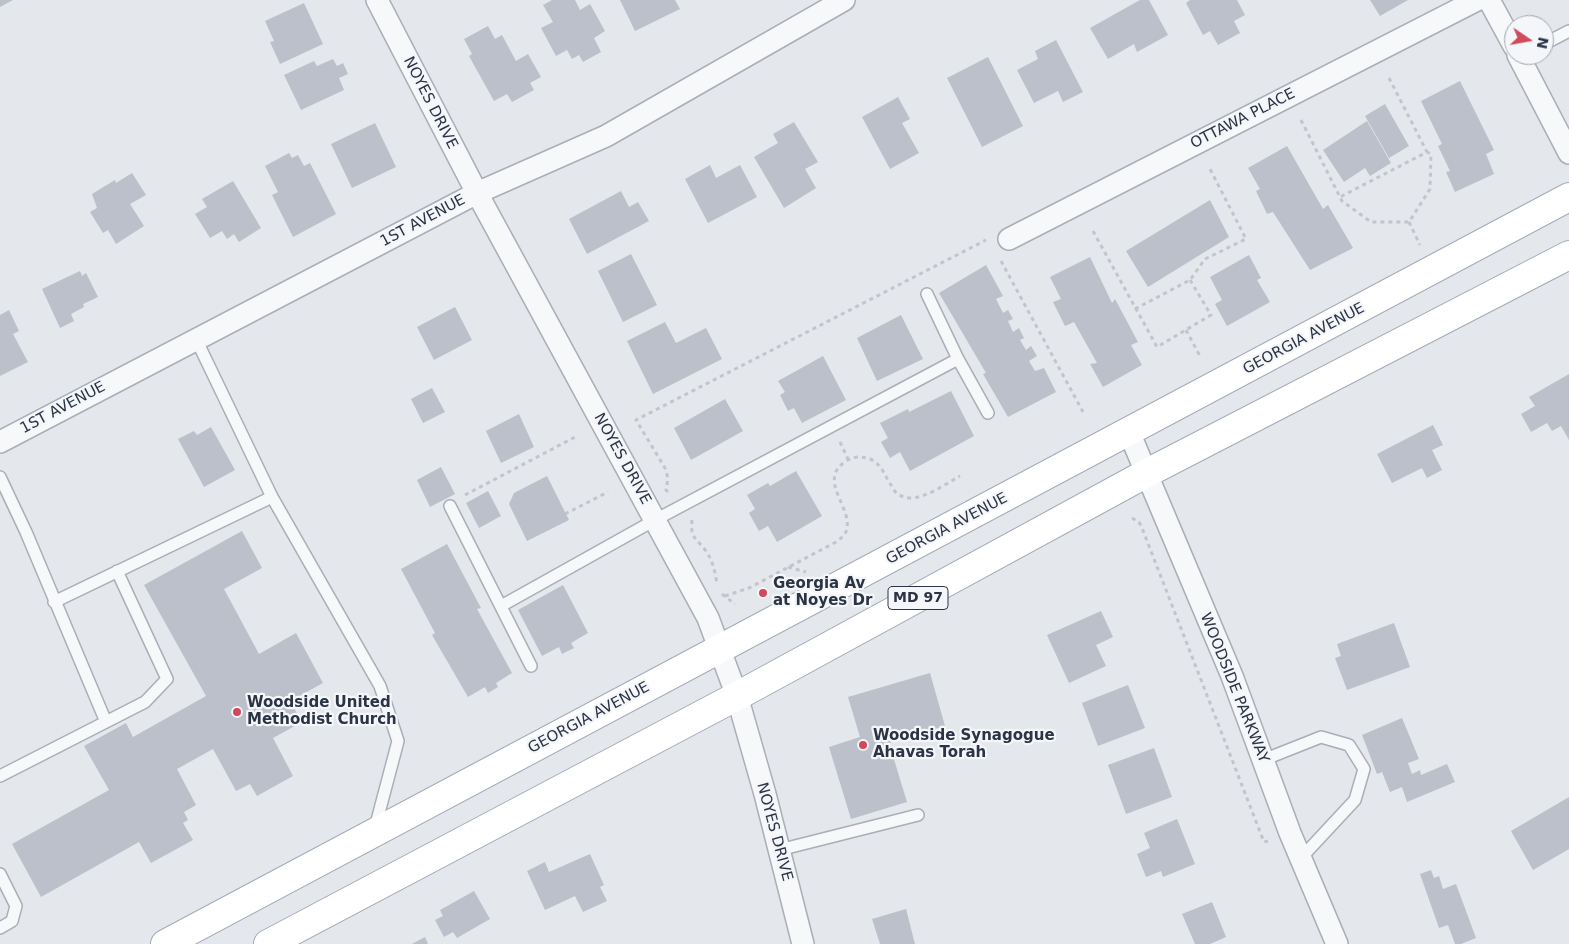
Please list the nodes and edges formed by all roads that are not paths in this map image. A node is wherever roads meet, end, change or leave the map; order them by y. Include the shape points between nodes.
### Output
1 (377, 0) edge
2 (844, 0) edge
3 (1477, 0) edge
4 (1489, 0) edge
5 (1504, 26) edge
6 (1569, 31) edge
7 (1554, 39) edge
8 (1525, 65) edge
9 (1569, 153) edge
10 (477, 193) junction
11 (1569, 197) edge
12 (999, 244) road end
13 (1569, 255) edge
14 (927, 294) dead end
15 (196, 339) junction
16 (958, 359) junction
17 (988, 413) dead end
18 (1130, 432) junction
19 (0, 442) edge
20 (1147, 473) junction
21 (0, 477) edge
22 (272, 497) junction
23 (450, 506) dead end
24 (655, 520) junction
25 (117, 571) junction
26 (54, 602) junction
27 (501, 606) junction
28 (719, 650) junction
29 (531, 666) dead end
30 (737, 696) junction
31 (106, 722) junction
32 (1263, 760) junction
33 (0, 776) edge
34 (918, 815) dead end
35 (374, 832) junction
36 (779, 850) junction
37 (1301, 858) junction
38 (0, 874) edge
39 (0, 928) edge
40 (165, 944) edge
41 (268, 944) edge
42 (803, 944) edge
43 (1338, 944) edge

1 - 10 street, NOYES DRIVE
2 - 10 street, 1ST AVENUE via 606,136
3 - 12 street, OTTAWA PLACE
4 - 5 street
6 - 7 lane
8 - 9 street
10 - 15 street, 1ST AVENUE
10 - 24 street, NOYES DRIVE
11 - 18 main road, GEORGIA AVENUE
13 - 20 main road, MD 97
14 - 16 lane
15 - 19 street, 1ST AVENUE
15 - 22 lane
16 - 17 lane
16 - 24 lane
18 - 20 street, WOODSIDE PARKWAY
18 - 28 main road, GEORGIA AVENUE
20 - 30 main road, MD 97
20 - 32 street, WOODSIDE PARKWAY via 1232,676
21 - 26 lane
22 - 25 lane
22 - 35 lane via 380,686 398,741
23 - 27 lane
24 - 27 lane
24 - 28 street, NOYES DRIVE via 708,618
25 - 26 lane
25 - 31 lane via 167,679 145,702
26 - 31 lane
27 - 29 lane
28 - 30 street, NOYES DRIVE
28 - 35 main road, GEORGIA AVENUE
30 - 36 street, NOYES DRIVE
30 - 41 main road, MD 97
31 - 33 lane
32 - 37 street, WOODSIDE PARKWAY
32 - 37 lane via 1320,737 1349,745 1364,769 1355,800
34 - 36 lane
35 - 40 main road, GEORGIA AVENUE
36 - 42 street, NOYES DRIVE
37 - 43 street, WOODSIDE PARKWAY
38 - 39 lane via 16,906 12,921

